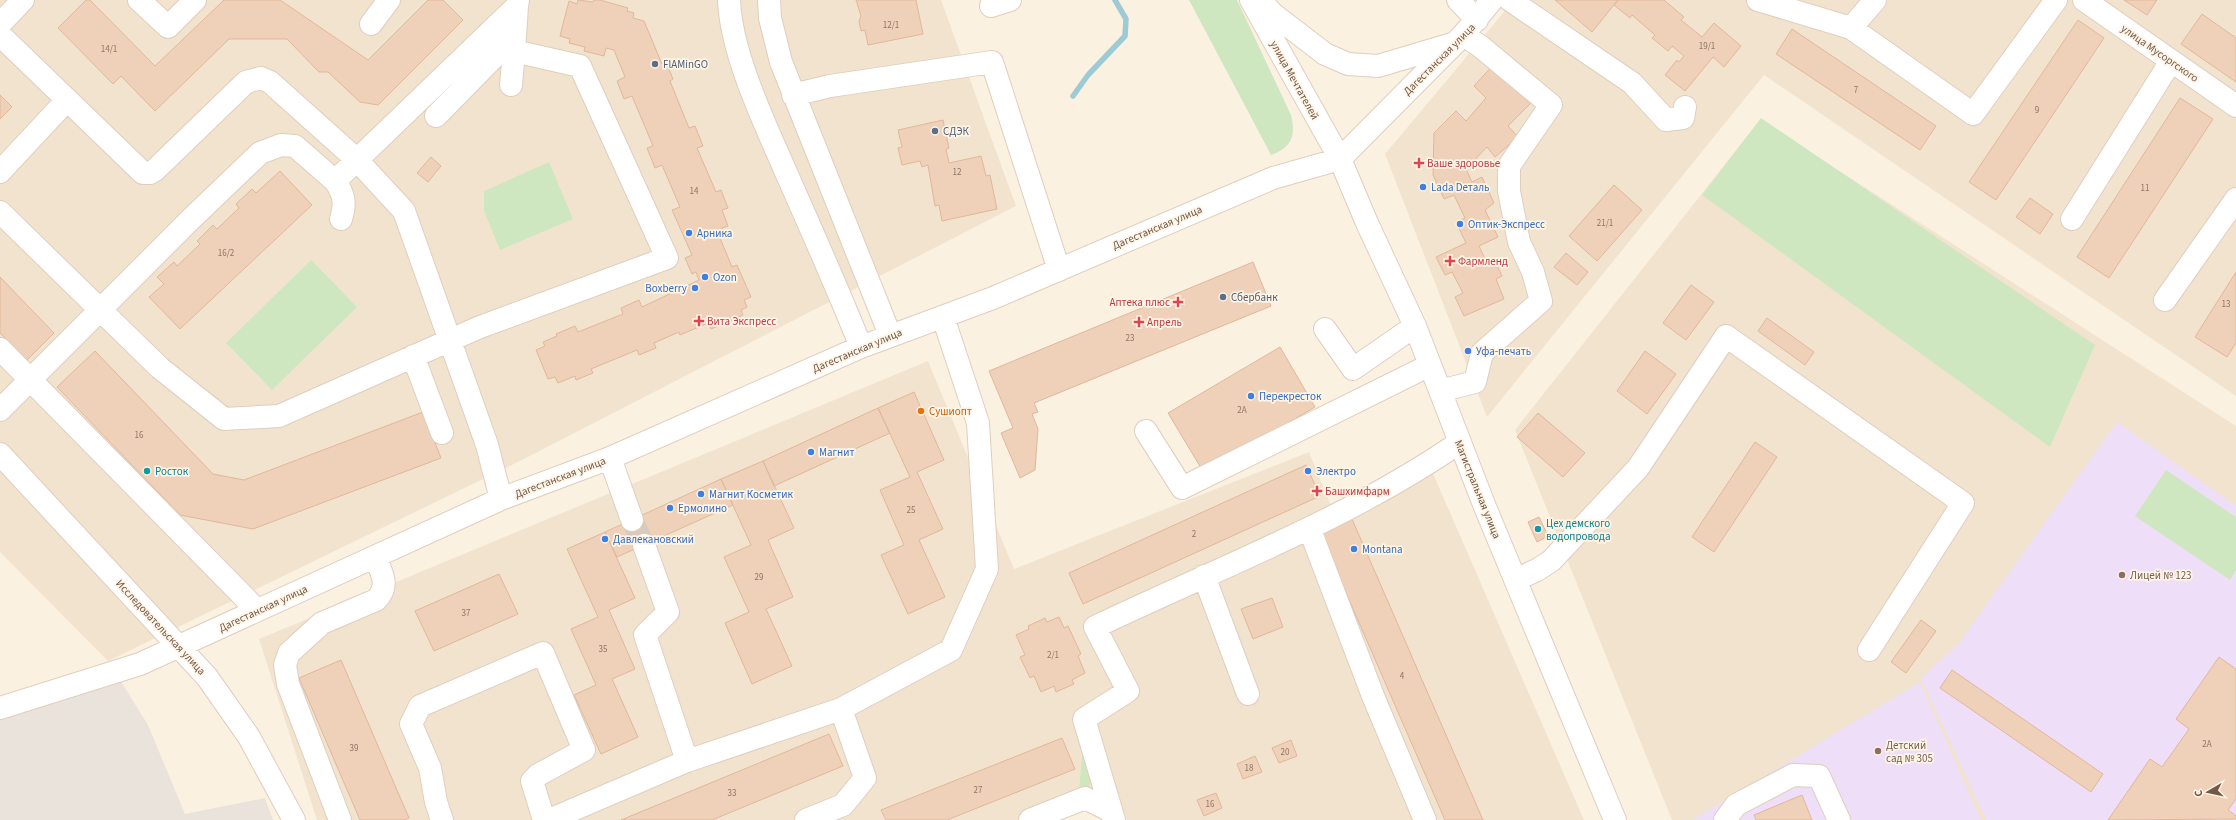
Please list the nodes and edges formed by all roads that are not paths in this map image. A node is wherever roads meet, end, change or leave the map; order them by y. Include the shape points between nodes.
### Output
1 (22, 0) edge
2 (139, 0) edge
3 (195, 0) edge
4 (390, 0) edge
5 (729, 0) edge
6 (769, 0) edge
7 (1251, 0) edge
8 (1260, 0) edge
9 (1458, 0) edge
10 (1492, 0) edge
11 (1510, 0) edge
12 (1758, 0) edge
13 (1876, 0) edge
14 (2056, 0) edge
15 (2084, 0) edge
16 (517, 3) edge
17 (501, 22) junction
18 (370, 24) dead end
19 (1851, 28) junction
20 (0, 33) edge
21 (1465, 33) junction
22 (514, 51) junction
23 (2171, 61) junction
24 (511, 85) dead end
25 (793, 95) junction
26 (67, 100) junction
27 (2236, 106) edge
28 (1685, 107) dead end
29 (436, 116) dead end
30 (356, 159) junction
31 (1340, 159) junction
32 (0, 172) edge
33 (335, 181) junction
34 (2236, 199) edge
35 (0, 212) edge
36 (341, 219) dead end
37 (2072, 219) dead end
38 (1059, 270) junction
39 (2165, 300) dead end
40 (100, 310) junction
41 (943, 317) junction
42 (1415, 326) junction
43 (1326, 329) dead end
44 (890, 335) junction
45 (449, 341) junction
46 (861, 347) junction
47 (0, 350) edge
48 (413, 356) junction
49 (1430, 365) junction
50 (30, 380) junction
51 (1440, 391) junction
52 (0, 410) edge
53 (1146, 431) dead end
54 (442, 433) dead end
55 (1460, 442) junction
56 (0, 454) edge
57 (610, 458) junction
58 (501, 499) junction
59 (632, 520) tunnel mouth
60 (1310, 530) junction
61 (644, 545) tunnel mouth
62 (375, 557) junction
63 (1204, 576) junction
64 (1515, 580) junction
65 (257, 610) junction
66 (180, 646) junction
67 (1869, 650) dead end
68 (1248, 694) dead end
69 (0, 708) edge
70 (841, 709) junction
71 (687, 761) junction
72 (846, 812) edge
73 (1112, 815) edge
74 (294, 820) edge
75 (340, 820) edge
76 (442, 820) edge
77 (544, 820) edge
78 (549, 820) edge
79 (806, 820) edge
80 (1030, 820) edge
81 (1425, 820) edge
82 (1615, 820) edge
83 (1725, 820) edge
84 (1839, 820) edge

1 - 20 street
2 - 3 street via 168,27
4 - 18 street
5 - 46 street via 740,56 764,122
6 - 25 street via 770,18 781,62
7 - 31 street, улица Мечтателей
8 - 21 street via 1273,14 1325,54 1348,64 1378,66
9 - 21 street
10 - 21 street, Дагестанская улица
11 - 28 street via 1632,83 1666,120 1683,118
12 - 19 street
13 - 19 street
14 - 19 street via 1973,114
15 - 23 street, улица Мусоргского
16 - 17 street
16 - 22 street
17 - 29 street via 499,45 493,58
17 - 30 street
20 - 26 street
21 - 31 street, Дагестанская улица
21 - 51 street via 1551,105 1509,166 1509,191 1519,242 1533,272 1541,301 1482,353 1475,382
22 - 24 street
22 - 45 street via 580,66 667,258 480,327
23 - 27 street, улица Мусоргского
23 - 37 street
25 - 38 street via 830,86 992,62
25 - 44 street
26 - 30 street via 143,172 150,173 246,82 261,78 270,82
26 - 32 street
30 - 33 street
30 - 45 street via 404,211
31 - 38 street, Дагестанская улица via 1273,178
31 - 42 street, Магистральная улица
33 - 36 street via 342,192 345,206
33 - 40 street via 295,146 281,145 260,154
34 - 39 street
35 - 40 street
38 - 41 street, Дагестанская улица
40 - 48 street via 160,368 224,419 279,416
40 - 50 street
41 - 44 street, Дагестанская улица
41 - 70 street via 978,423 987,569 951,650
42 - 43 street via 1353,369
42 - 49 street, Магистральная улица
44 - 46 street, Дагестанская улица
45 - 48 street
45 - 58 street via 487,445
46 - 57 street, Дагестанская улица
47 - 50 street
48 - 54 street
49 - 51 street, Магистральная улица
49 - 53 street via 1182,488
50 - 52 street
50 - 65 street
51 - 55 street, Магистральная улица
55 - 60 street
55 - 64 street, Магистральная улица
56 - 66 street, Исследовательская улица
57 - 58 street, Дагестанская улица
57 - 59 street
58 - 62 street, Дагестанская улица
60 - 63 street
60 - 81 street via 1373,696
61 - 71 street via 668,612 645,634
62 - 65 street, Дагестанская улица
62 - 75 street via 384,577 382,595 322,623 289,653 285,664 288,684
63 - 68 street
63 - 73 street via 1096,627 1128,691 1084,719
64 - 67 street via 1551,561 1638,468 1726,336 1963,503
64 - 82 street, Магистральная улица
65 - 66 street, Дагестанская улица
66 - 69 street, Дагестанская улица via 140,664
66 - 74 street, Исследовательская улица via 207,677 249,737
70 - 71 street
70 - 72 street via 864,778
71 - 78 street
72 - 79 street
73 - 80 street via 1085,798
76 - 77 street via 430,768 411,724 420,706 543,653 584,750 538,775 532,781
83 - 84 street via 1736,805 1793,775 1819,776

